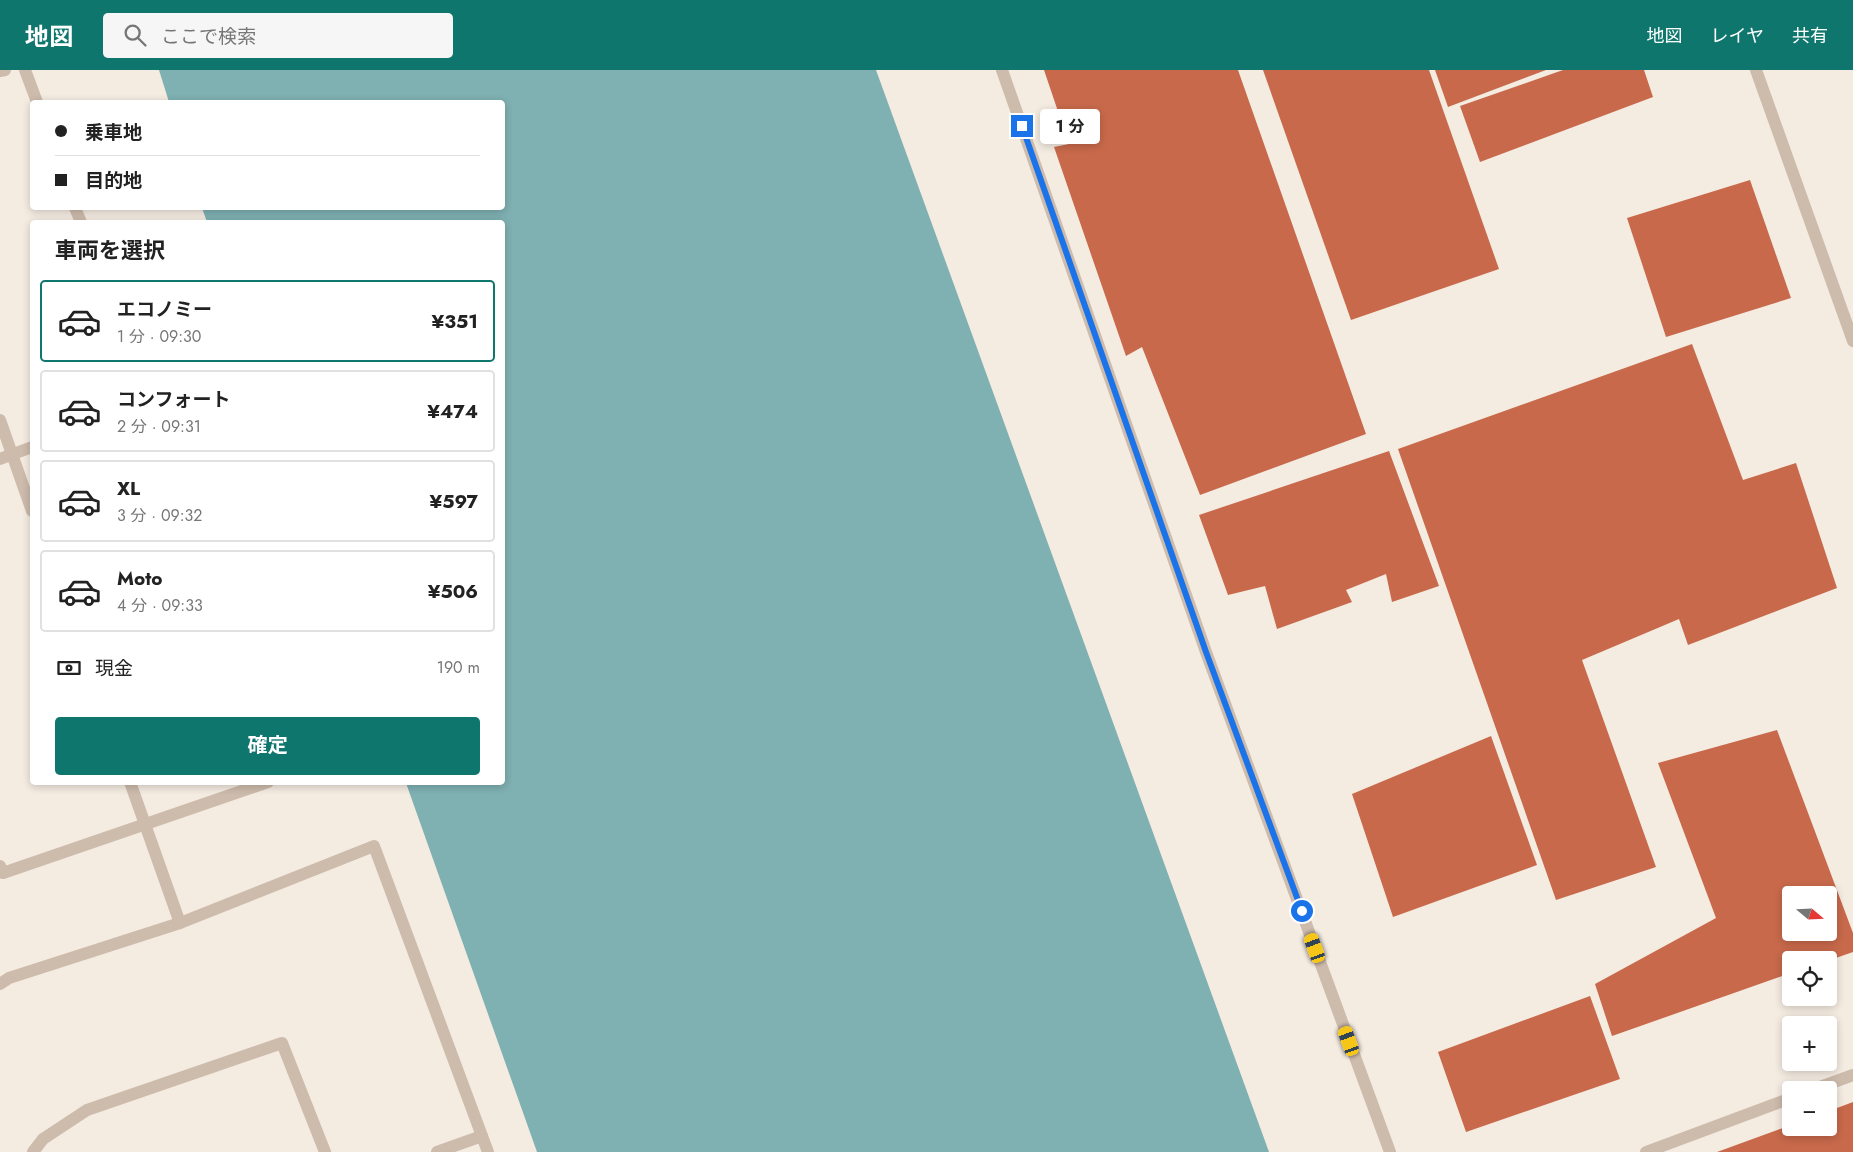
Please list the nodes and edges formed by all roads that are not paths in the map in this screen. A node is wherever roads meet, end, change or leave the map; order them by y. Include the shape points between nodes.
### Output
1 (5, 70) edge
2 (25, 70) edge
3 (1002, 70) edge
4 (1756, 70) edge
5 (0, 71) edge
6 (36, 100) edge
7 (1853, 341) edge
8 (0, 420) edge
9 (30, 448) edge
10 (6, 457) edge
11 (30, 507) edge
12 (131, 785) edge
13 (259, 785) edge
14 (145, 824) junction
15 (0, 866) edge
16 (180, 923) junction
17 (0, 984) edge
18 (1853, 1075) edge
19 (1837, 1081) edge
20 (1782, 1101) edge
21 (482, 1136) junction
22 (33, 1152) edge
23 (325, 1152) edge
24 (437, 1152) edge
25 (488, 1152) edge
26 (1390, 1152) edge
27 (1646, 1152) edge

1 - 5 street
2 - 6 street
3 - 26 street via 1203,643
4 - 7 street
8 - 10 street
9 - 10 street
10 - 11 street
12 - 14 street
13 - 14 street
14 - 15 street via 2,873
14 - 16 street
16 - 17 street via 9,978
16 - 21 street via 374,846
18 - 19 street
20 - 27 street
21 - 24 street
21 - 25 street
22 - 23 street via 43,1138 87,1110 282,1043

